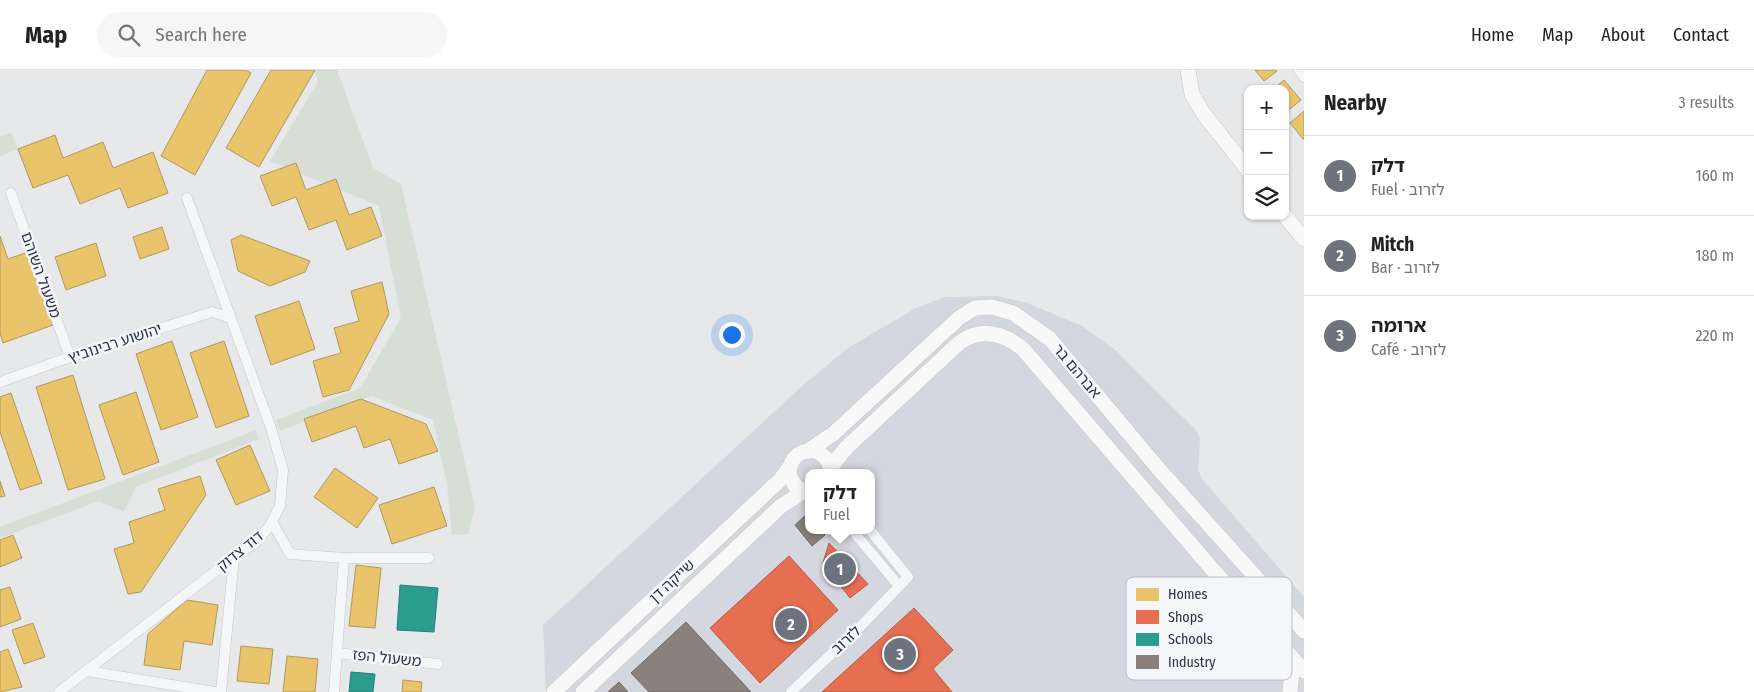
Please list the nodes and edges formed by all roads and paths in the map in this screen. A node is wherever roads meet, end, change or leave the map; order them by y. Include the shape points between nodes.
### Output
1 (1299, 70) edge
2 (1189, 75) edge
3 (1304, 77) edge
4 (1244, 165) edge
5 (11, 193) dead end
6 (187, 198) dead end
7 (1288, 220) edge
8 (1304, 239) edge
9 (231, 318) junction
10 (70, 357) junction
11 (0, 382) edge
12 (809, 450) junction
13 (789, 468) junction
14 (830, 469) edge
15 (832, 469) edge
16 (805, 491) edge
17 (805, 493) edge
18 (272, 522) junction
19 (855, 534) edge
20 (873, 534) edge
21 (234, 557) junction
22 (344, 558) junction
23 (429, 558) dead end
24 (1219, 577) edge
25 (1256, 577) edge
26 (899, 586) junction
27 (1292, 618) edge
28 (1304, 631) edge
29 (337, 653) junction
30 (1292, 658) edge
31 (438, 664) dead end
32 (87, 671) junction
33 (1304, 671) edge
34 (59, 692) edge
35 (215, 692) edge
36 (221, 692) edge
37 (334, 692) edge
38 (554, 692) edge
39 (583, 692) edge
40 (791, 692) edge

1 - 3 street
2 - 4 street via 1192,94 1203,113
5 - 10 street, משעול השוהם
6 - 9 street, דוד צדוק
7 - 8 street
9 - 10 street, יהושוע רבינוביץ via 212,312
9 - 18 street, דוד צדוק via 283,470 280,506
10 - 11 street, יהושוע רבינוביץ
12 - 13 street, אברהם בר via 796,456
12 - 14 street via 823,454
12 - 25 street, אברהם בר via 834,434 959,318 975,308 986,306 1013,313 1050,339 1157,467
13 - 16 street via 792,483
13 - 38 street, שייקה דן
15 - 24 street, אברהם בר via 846,448 959,343 983,333 1004,336 1030,356
17 - 39 street, שייקה דן via 781,506
18 - 21 street, דוד צדוק via 255,543
18 - 22 street via 290,554
19 - 26 street
20 - 26 street, לזרוב via 908,577
21 - 32 street, דוד צדוק
21 - 36 street
22 - 23 street
22 - 29 street, משעול הפז
26 - 40 street, לזרוב
27 - 28 street, אברהם בר
29 - 31 street, משעול הפז
29 - 37 street, משעול הפז
30 - 33 street, אברהם בר
32 - 34 street, דוד צדוק
32 - 35 street

